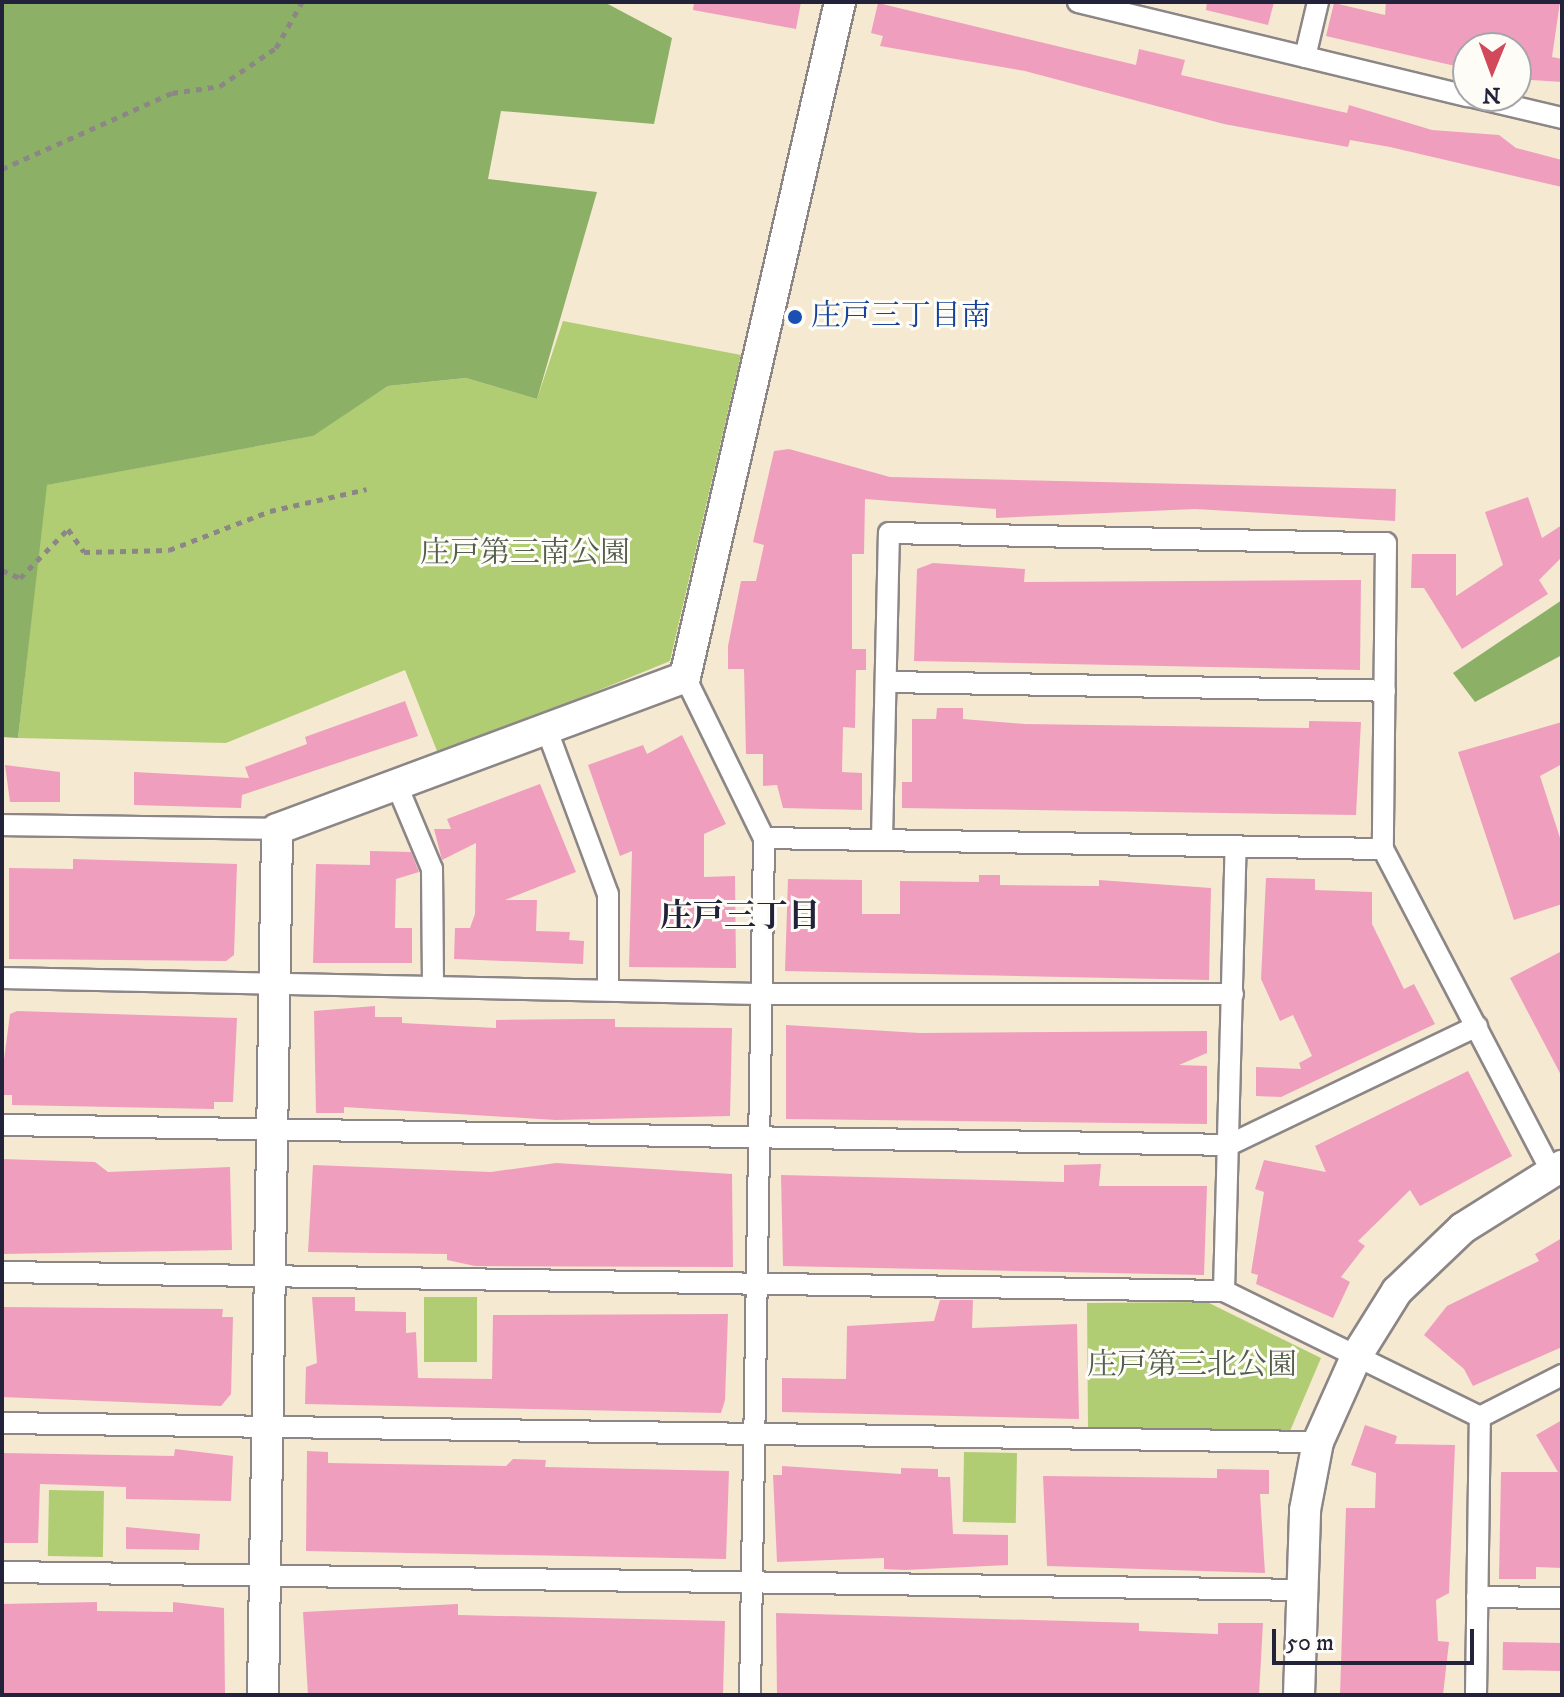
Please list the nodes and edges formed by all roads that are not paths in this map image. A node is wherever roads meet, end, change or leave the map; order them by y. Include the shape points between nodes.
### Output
1 (840, 2) edge
2 (1078, 2) edge
3 (1318, 2) edge
4 (1305, 57) junction
5 (1452, 92) edge
6 (1532, 111) edge
7 (1562, 118) edge
8 (685, 677) junction
9 (886, 682) junction
10 (1385, 691) junction
11 (548, 733) junction
12 (398, 788) junction
13 (2, 825) edge
14 (277, 829) junction
15 (764, 838) junction
16 (882, 839) junction
17 (1236, 847) junction
18 (1383, 849) junction
19 (2, 978) edge
20 (276, 982) junction
21 (433, 984) junction
22 (608, 988) junction
23 (759, 994) junction
24 (1233, 994) junction
25 (1477, 1026) junction
26 (2, 1125) edge
27 (275, 1133) junction
28 (756, 1138) junction
29 (1229, 1145) junction
30 (1556, 1169) edge
31 (2, 1272) edge
32 (271, 1276) junction
33 (757, 1285) junction
34 (1224, 1291) junction
35 (1357, 1355) junction
36 (1562, 1375) edge
37 (1480, 1417) junction
38 (2, 1423) edge
39 (267, 1426) junction
40 (755, 1434) junction
41 (1318, 1442) junction
42 (2, 1572) edge
43 (264, 1576) junction
44 (752, 1582) junction
45 (1302, 1590) junction
46 (1477, 1597) junction
47 (1562, 1598) edge
48 (263, 1695) edge
49 (750, 1695) edge
50 (1299, 1695) edge
51 (1476, 1695) edge

1 - 8 street
2 - 4 street
3 - 4 street
4 - 5 street
6 - 7 street
8 - 11 street
8 - 15 street
9 - 10 street
9 - 10 street via 889,533 904,533 1386,543
9 - 16 street
10 - 18 street
11 - 12 street
11 - 22 street via 608,894
12 - 14 street
12 - 21 street via 432,869
13 - 14 street
14 - 20 street
15 - 16 street
15 - 23 street
16 - 17 street
17 - 18 street
17 - 24 street
18 - 25 street
19 - 20 street
20 - 21 street
20 - 27 street
21 - 22 street
22 - 23 street
23 - 24 street
23 - 28 street
24 - 29 street
25 - 29 street
25 - 30 street
26 - 27 street
27 - 28 street
27 - 32 street
28 - 29 street
28 - 33 street
29 - 34 street
30 - 35 street via 1463,1228 1397,1291
31 - 32 street
32 - 33 street
32 - 39 street
33 - 34 street
33 - 40 street
34 - 35 street
35 - 37 street
35 - 41 street
36 - 37 street
37 - 46 street
38 - 39 street
39 - 40 street
39 - 43 street
40 - 41 street
40 - 44 street
41 - 45 street
42 - 43 street
43 - 44 street
43 - 48 street
44 - 45 street
44 - 49 street
45 - 50 street
46 - 47 street
46 - 51 street

